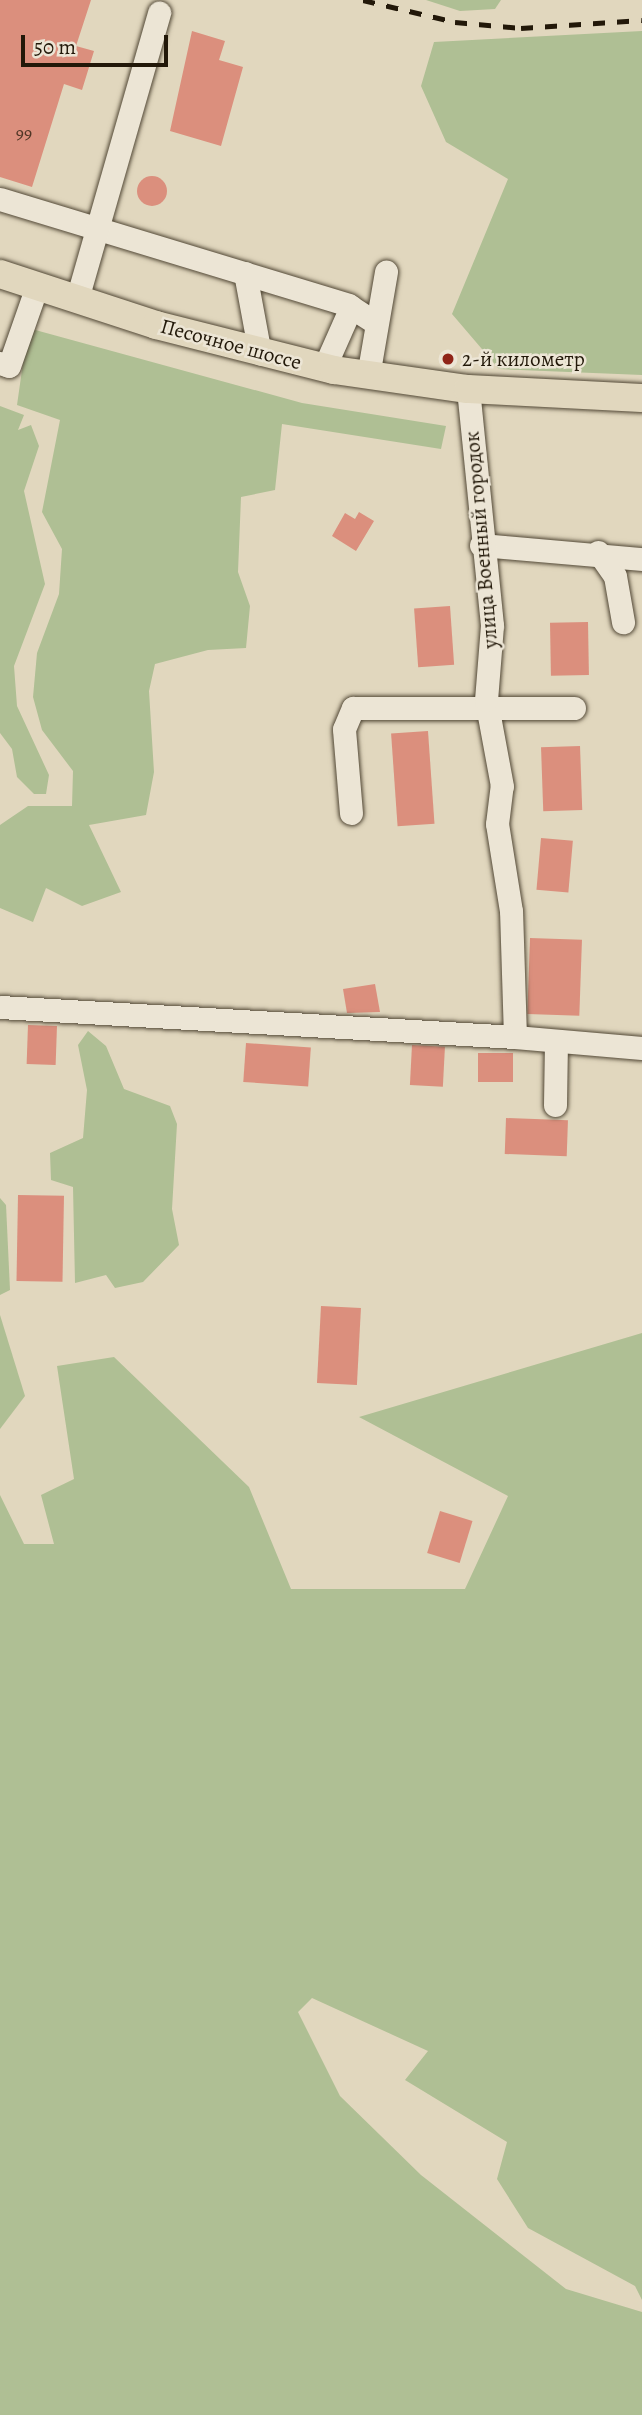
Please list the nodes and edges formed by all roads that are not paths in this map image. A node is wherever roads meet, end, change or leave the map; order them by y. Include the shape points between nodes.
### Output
1 (159, 13) dead end
2 (0, 199) edge
3 (95, 232) junction
4 (386, 272) dead end
5 (245, 273) junction
6 (0, 274) edge
7 (37, 286) junction
8 (77, 299) junction
9 (351, 307) junction
10 (374, 322) junction
11 (260, 354) junction
12 (0, 363) edge
13 (324, 368) junction
14 (368, 376) junction
15 (468, 390) junction
16 (642, 398) edge
17 (481, 545) junction
18 (598, 552) junction
19 (642, 559) edge
20 (623, 622) dead end
21 (574, 708) dead end
22 (488, 711) junction
23 (351, 813) dead end
24 (0, 1007) edge
25 (515, 1037) junction
26 (556, 1041) junction
27 (642, 1048) edge
28 (555, 1105) dead end

1 - 3 street
2 - 3 street
3 - 5 street
3 - 8 street
4 - 10 street
5 - 9 street
5 - 11 street
6 - 7 main road, Песочное шоссе
7 - 8 main road, Песочное шоссе
7 - 12 street via 9,366
8 - 11 main road, Песочное шоссе
9 - 10 street
9 - 13 street
10 - 14 street
11 - 13 main road, Песочное шоссе
13 - 14 main road, Песочное шоссе
14 - 15 main road, Песочное шоссе
15 - 16 main road, Песочное шоссе
15 - 17 street, улица Военный городок
17 - 18 street
17 - 22 street, улица Военный городок via 492,625
18 - 19 street
18 - 20 street via 615,576
21 - 22 street
22 - 23 street via 353,708 344,729
22 - 25 street, улица Военный городок via 502,786 500,855 511,911
24 - 25 street
25 - 26 street
26 - 27 street
26 - 28 street

